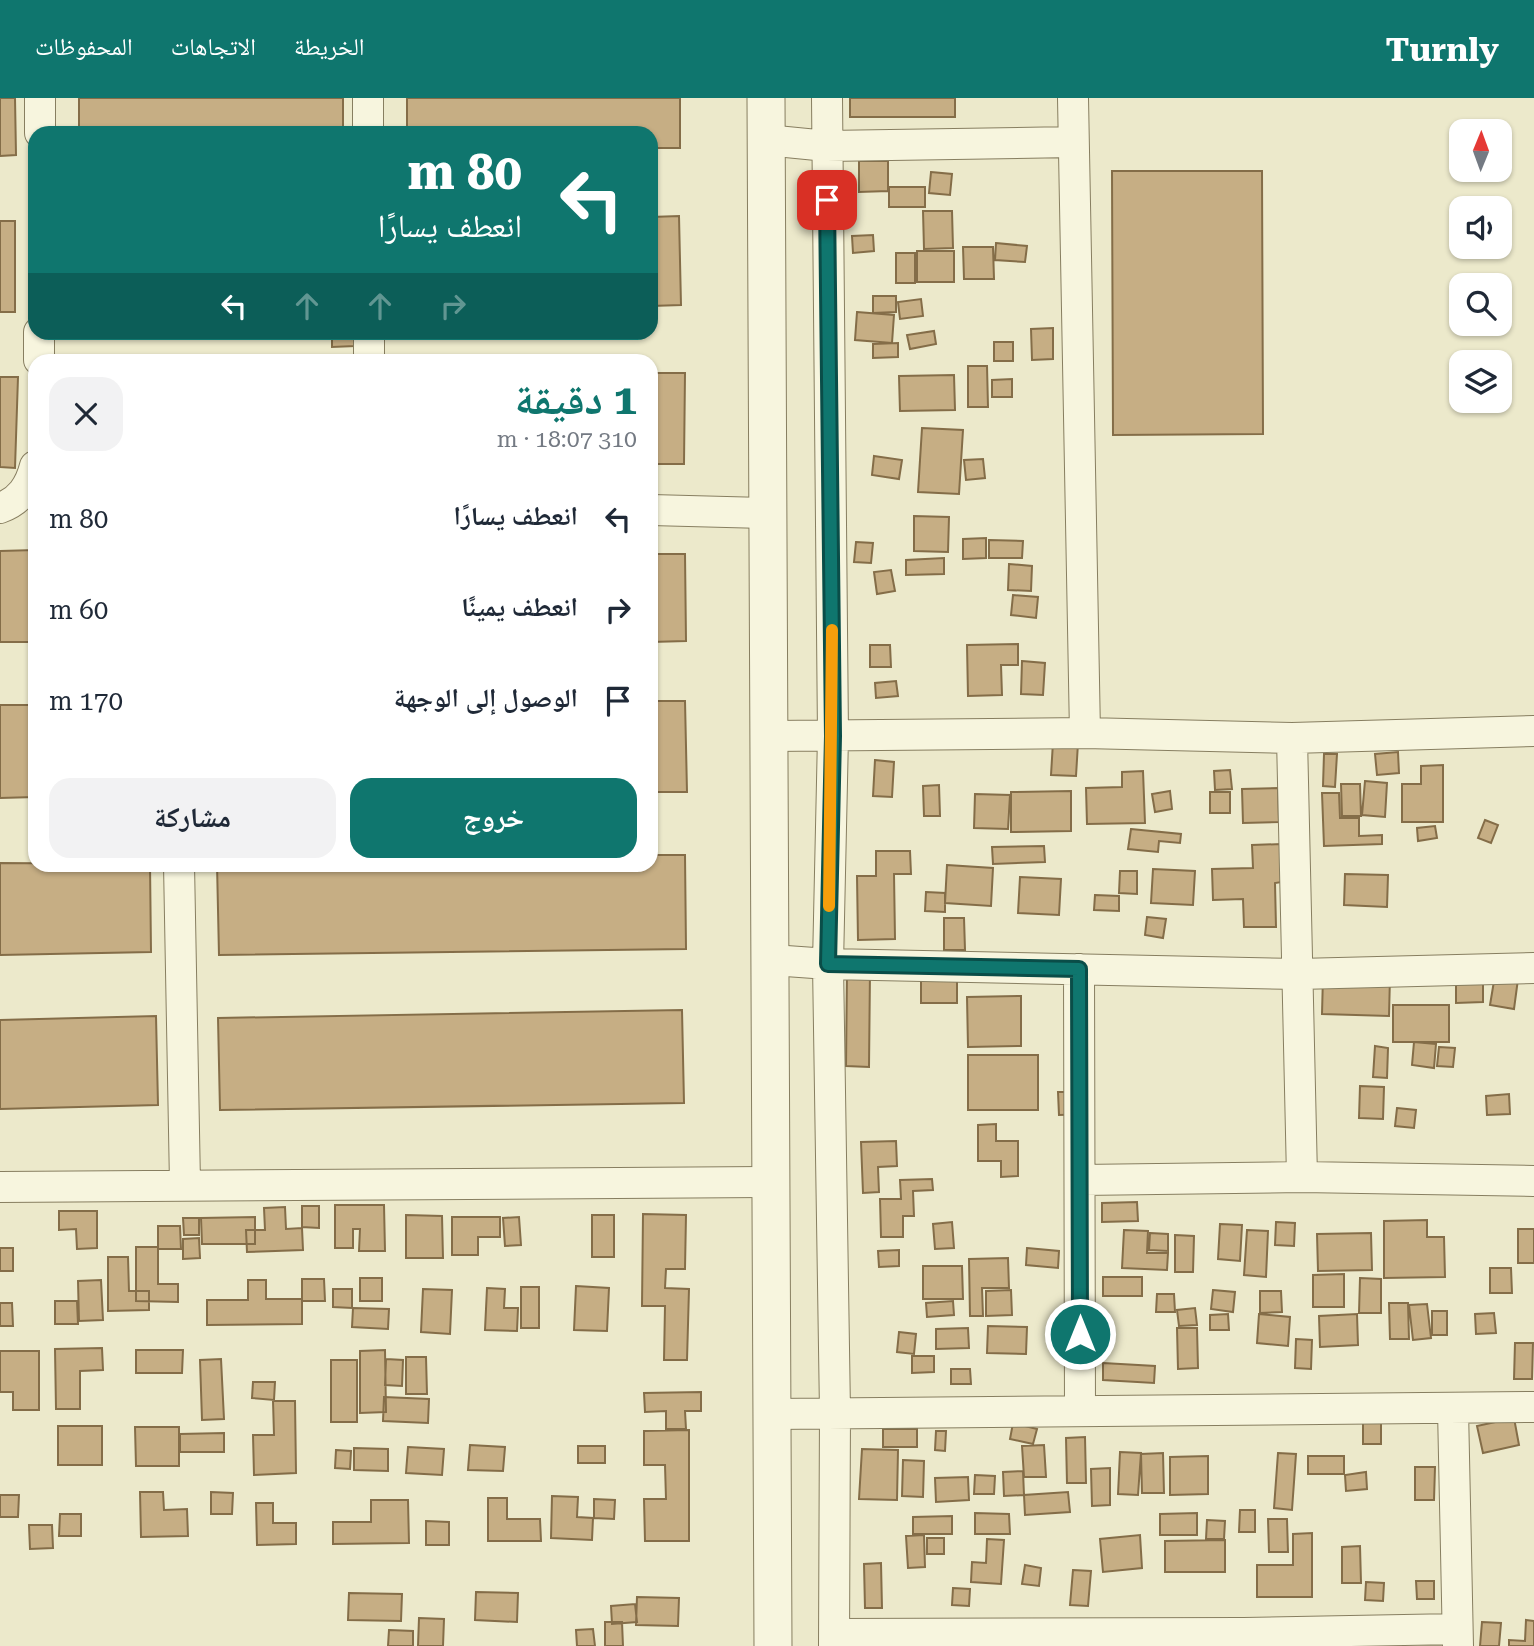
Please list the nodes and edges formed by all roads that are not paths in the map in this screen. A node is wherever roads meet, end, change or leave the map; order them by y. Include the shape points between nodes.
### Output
1 (40, 98) edge
2 (368, 98) edge
3 (766, 98) edge
4 (827, 98) edge
5 (1073, 98) edge
6 (40, 126) edge
7 (368, 126) edge
8 (766, 140) junction
9 (1073, 142) junction
10 (827, 146) junction
11 (28, 486) edge
12 (0, 508) edge
13 (658, 510) edge
14 (766, 513) junction
15 (1534, 731) edge
16 (1086, 733) junction
17 (771, 736) junction
18 (833, 736) junction
19 (1292, 738) junction
20 (179, 872) edge
21 (772, 960) junction
22 (828, 964) junction
23 (1534, 968) edge
24 (1079, 969) junction
25 (1299, 974) junction
26 (1302, 1177) junction
27 (1080, 1180) junction
28 (1534, 1181) edge
29 (773, 1182) junction
30 (185, 1184) junction
31 (0, 1187) edge
32 (1534, 1407) edge
33 (1453, 1409) junction
34 (1080, 1410) junction
35 (835, 1412) junction
36 (773, 1414) junction
37 (1458, 1637) edge
38 (834, 1640) edge
39 (1244, 1640) edge
40 (772, 1646) edge

1 - 6 street
2 - 7 street
3 - 8 street
4 - 10 street
5 - 9 street
8 - 10 street
8 - 14 street
9 - 10 street
9 - 16 street
10 - 18 street
11 - 12 street via 19,498
13 - 14 street
14 - 17 street
15 - 19 street
16 - 18 street
16 - 19 street
17 - 18 street
17 - 21 street
18 - 22 street
19 - 25 street
20 - 30 street
21 - 22 street
21 - 29 street
22 - 24 street
22 - 35 street
23 - 25 street
24 - 25 street
24 - 27 street
25 - 26 street
26 - 27 street
26 - 28 street
27 - 34 street
29 - 30 street
29 - 36 street
30 - 31 street
32 - 33 street
33 - 34 street
33 - 37 street
34 - 35 street
35 - 36 street
35 - 38 street
36 - 40 street
37 - 39 street
38 - 39 street

